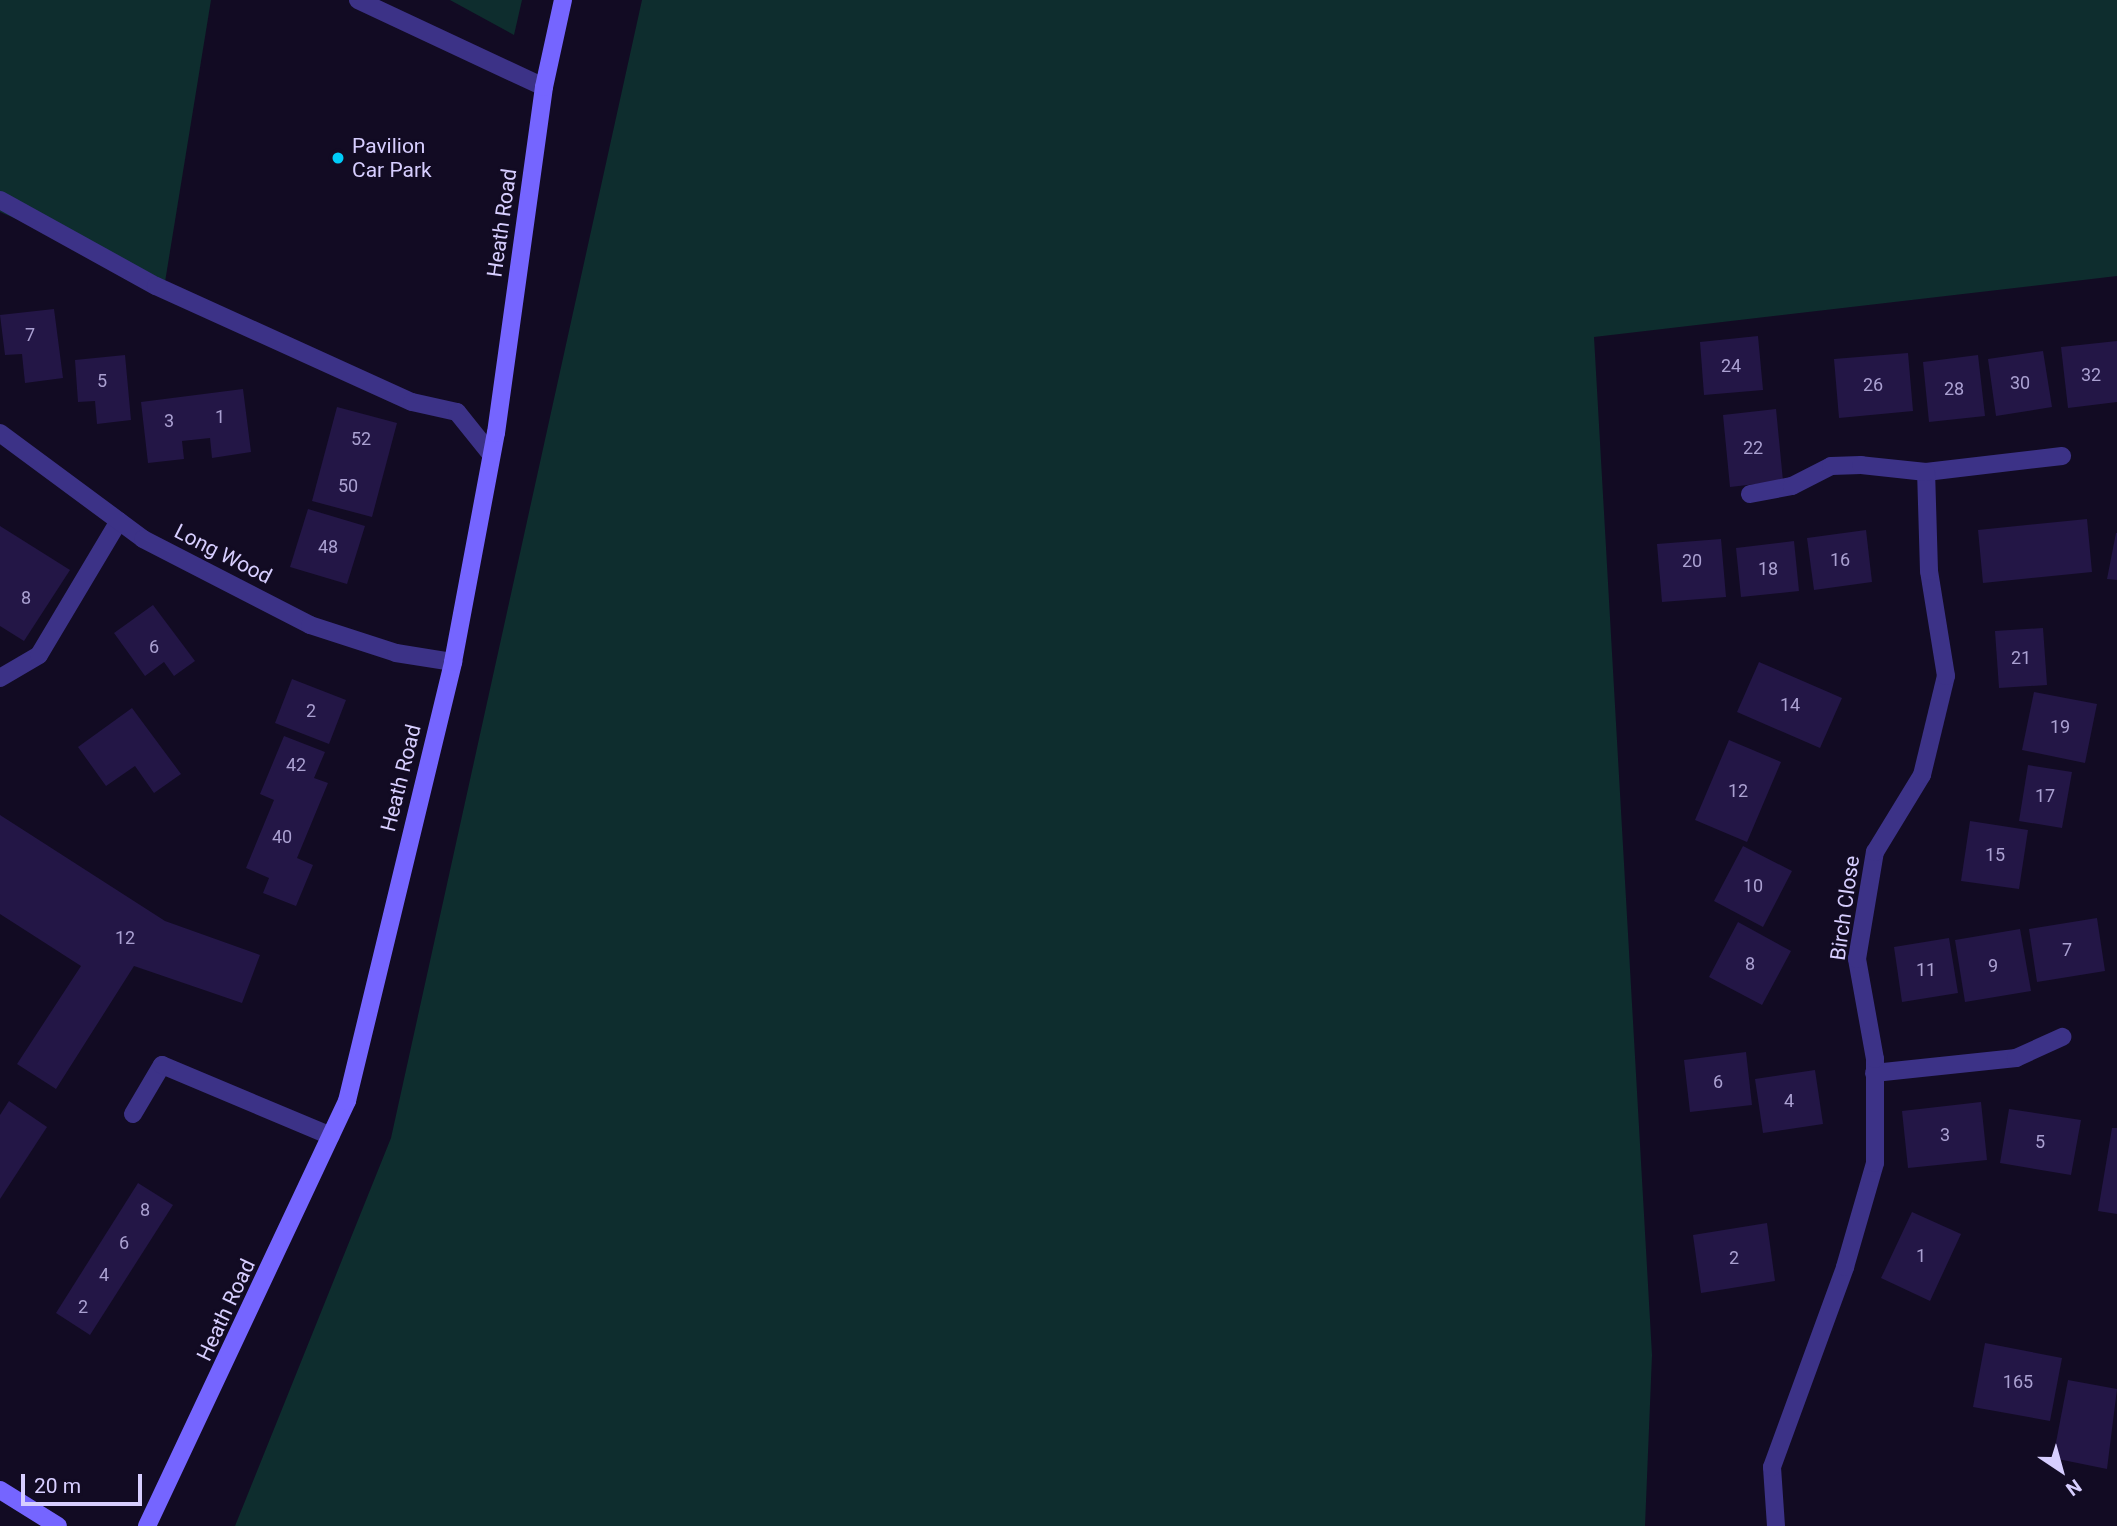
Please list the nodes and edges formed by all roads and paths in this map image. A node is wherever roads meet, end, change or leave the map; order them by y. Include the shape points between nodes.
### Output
1 (358, 0) edge
2 (563, 0) edge
3 (544, 87) junction
4 (0, 200) edge
5 (0, 432) edge
6 (490, 453) junction
7 (2062, 456) dead end
8 (1926, 472) junction
9 (1750, 494) dead end
10 (119, 520) junction
11 (453, 662) junction
12 (0, 678) edge
13 (2062, 1037) dead end
14 (1874, 1073) junction
15 (133, 1114) dead end
16 (331, 1136) junction
17 (0, 1490) edge
18 (58, 1526) edge
19 (147, 1526) edge
20 (1776, 1526) edge

1 - 3 street
2 - 3 street, Heath Road
3 - 6 street, Heath Road
4 - 6 street via 156,286 412,402 457,412
5 - 10 street, Long Wood
6 - 11 street, Heath Road
7 - 8 street
8 - 9 street via 1831,466 1792,486
8 - 14 street, Birch Close via 1929,572 1946,676 1922,775 1875,852 1857,959
10 - 11 street, Long Wood via 310,625 396,653
10 - 12 street via 39,655
11 - 16 street, Heath Road via 347,1101
13 - 14 street via 2016,1058
14 - 20 street, Birch Close via 1875,1163 1845,1267 1772,1467
15 - 16 street via 162,1065
16 - 19 street, Heath Road
17 - 18 street

